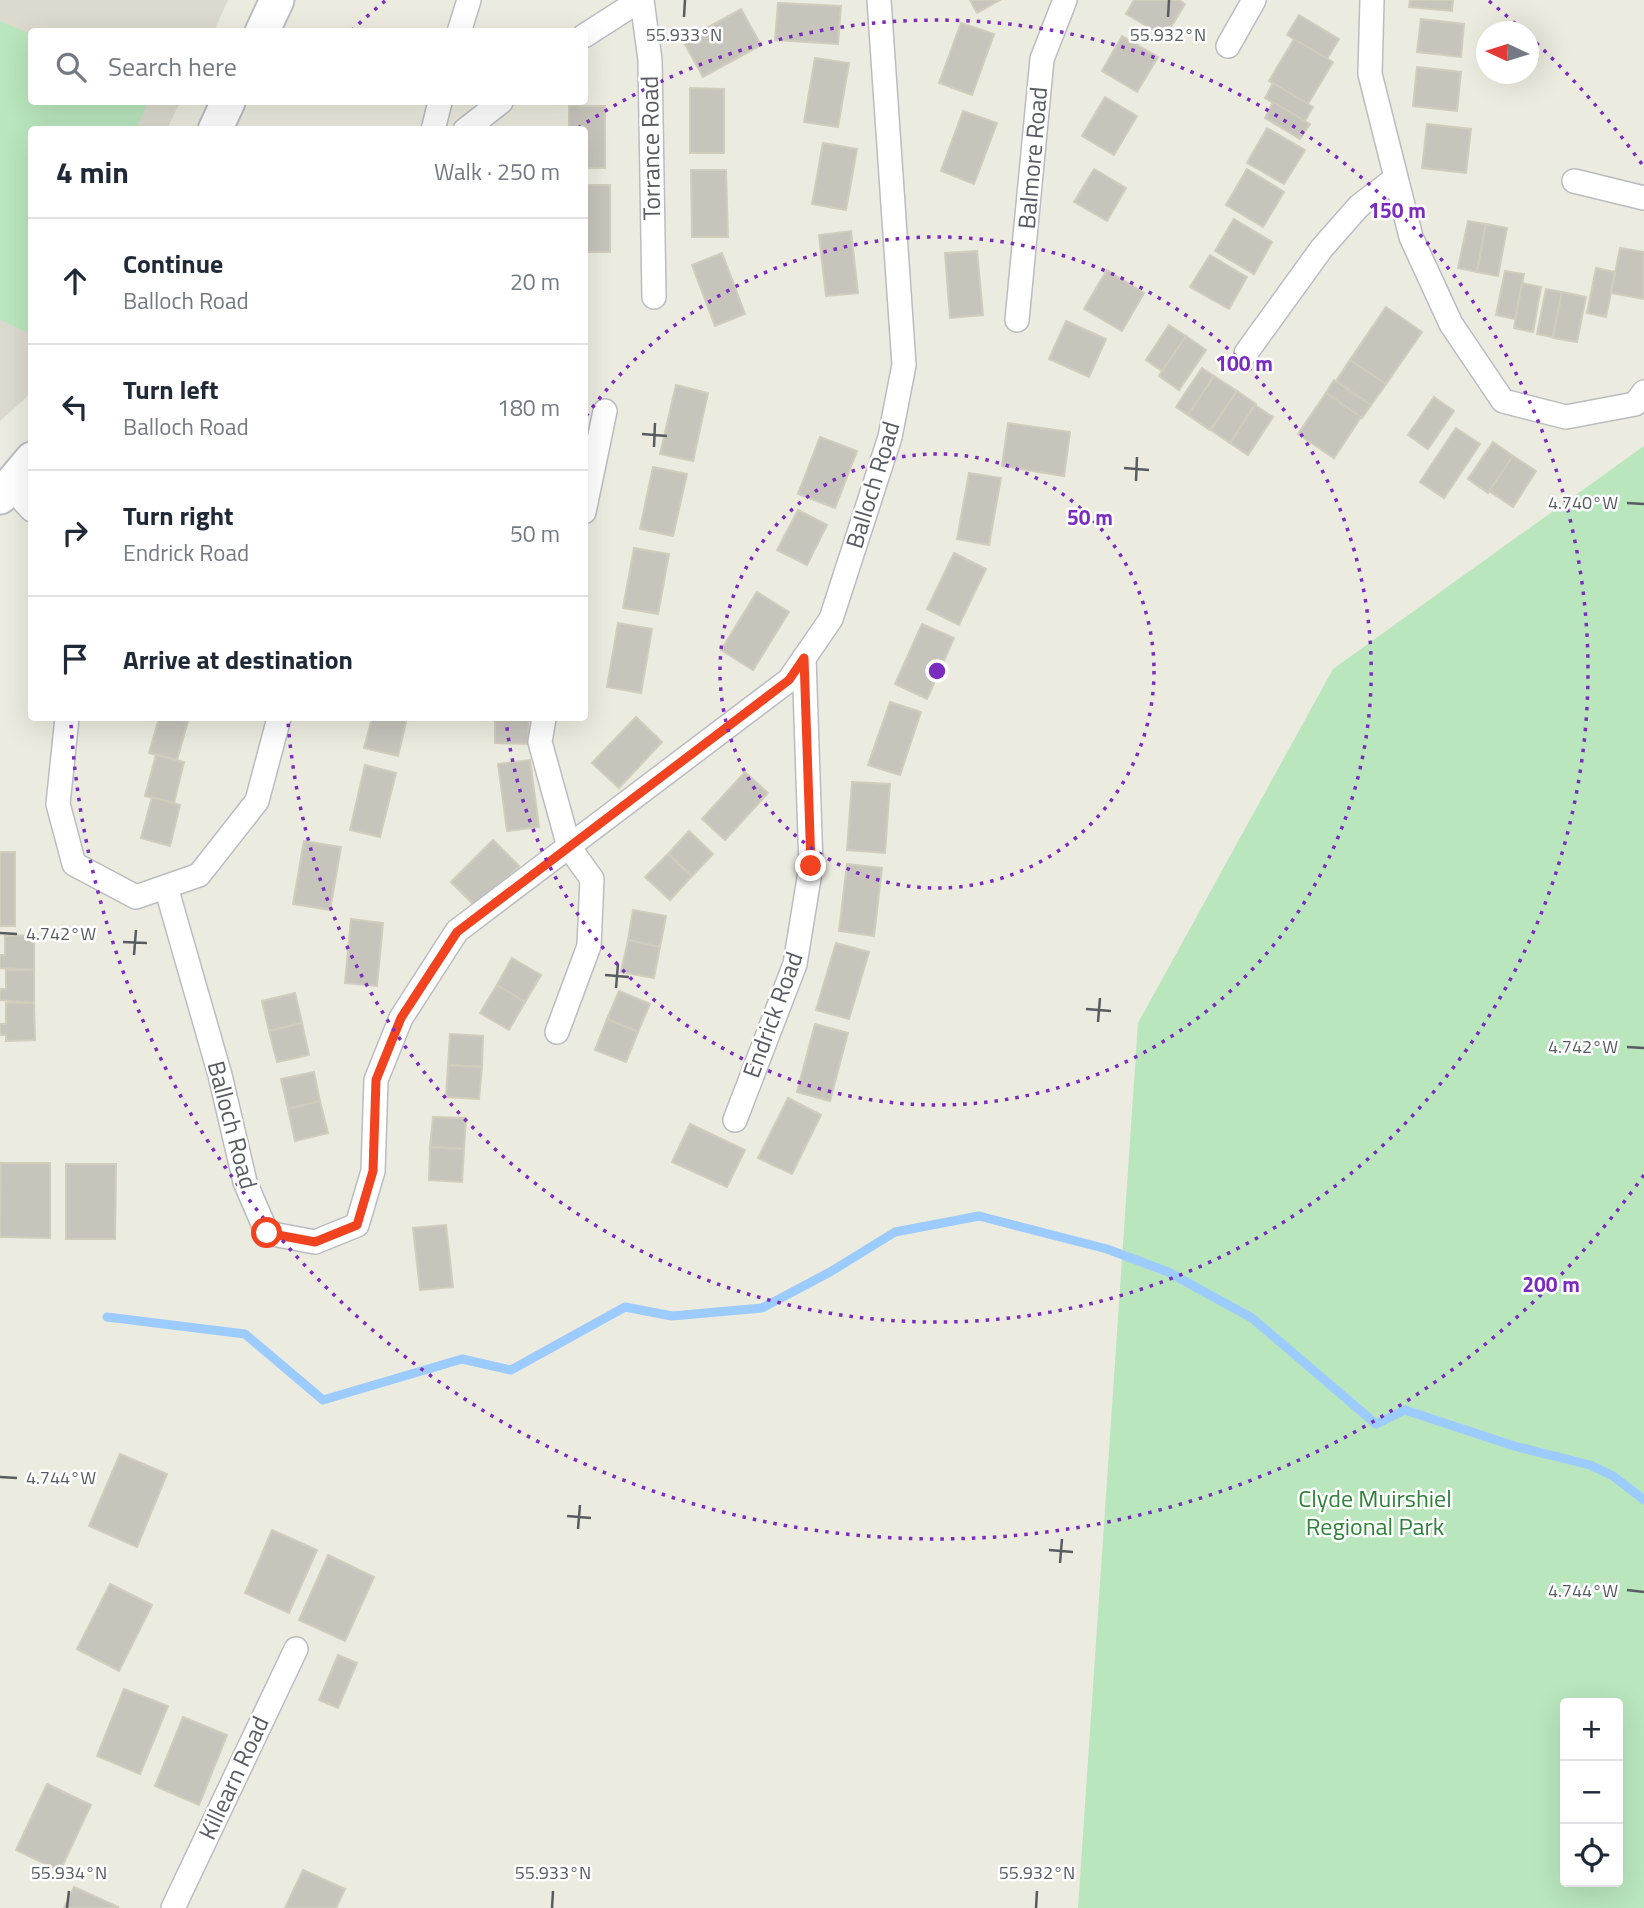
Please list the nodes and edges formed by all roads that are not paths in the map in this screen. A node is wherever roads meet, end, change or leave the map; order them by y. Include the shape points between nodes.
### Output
1 (277, 0) edge
2 (469, 0) edge
3 (641, 0) edge
4 (879, 0) edge
5 (1065, 0) edge
6 (1254, 0) edge
7 (1372, 0) edge
8 (264, 28) edge
9 (460, 28) edge
10 (588, 33) edge
11 (1228, 46) dead end
12 (227, 105) edge
13 (439, 105) edge
14 (497, 105) edge
15 (217, 126) edge
16 (434, 126) edge
17 (470, 126) edge
18 (1396, 178) junction
19 (1574, 181) dead end
20 (1644, 198) edge
21 (654, 297) dead end
22 (1017, 320) dead end
23 (1246, 353) dead end
24 (1644, 392) edge
25 (605, 411) dead end
26 (28, 468) edge
27 (588, 493) edge
28 (14, 498) edge
29 (804, 658) junction
30 (68, 721) edge
31 (278, 721) edge
32 (544, 721) edge
33 (569, 847) junction
34 (166, 887) junction
35 (557, 1032) dead end
36 (734, 1120) dead end
37 (296, 1649) dead end
38 (173, 1908) edge

1 - 8 main road
2 - 9 street
3 - 10 street
3 - 21 street, Torrance Road via 650,60
4 - 29 street, Balloch Road via 904,365 890,437 831,619
5 - 22 street, Balmore Road via 1042,59
6 - 11 street
7 - 18 street via 1370,74
12 - 15 main road
13 - 16 street
14 - 17 street
18 - 23 street via 1359,206 1322,248
18 - 24 street via 1411,237 1451,324 1503,401 1566,417 1635,404
19 - 20 street
25 - 27 street
26 - 28 main road
29 - 33 street, Balloch Road via 789,680
29 - 36 street, Endrick Road via 811,866 795,964
30 - 34 street via 58,804 74,864 136,897
31 - 34 street via 257,801 199,875
32 - 33 street via 540,742
33 - 34 street, Balloch Road via 457,932 401,1018 376,1080 373,1171 357,1225 315,1242 267,1233 244,1182
33 - 35 street via 592,880 589,946
37 - 38 street, Killearn Road

